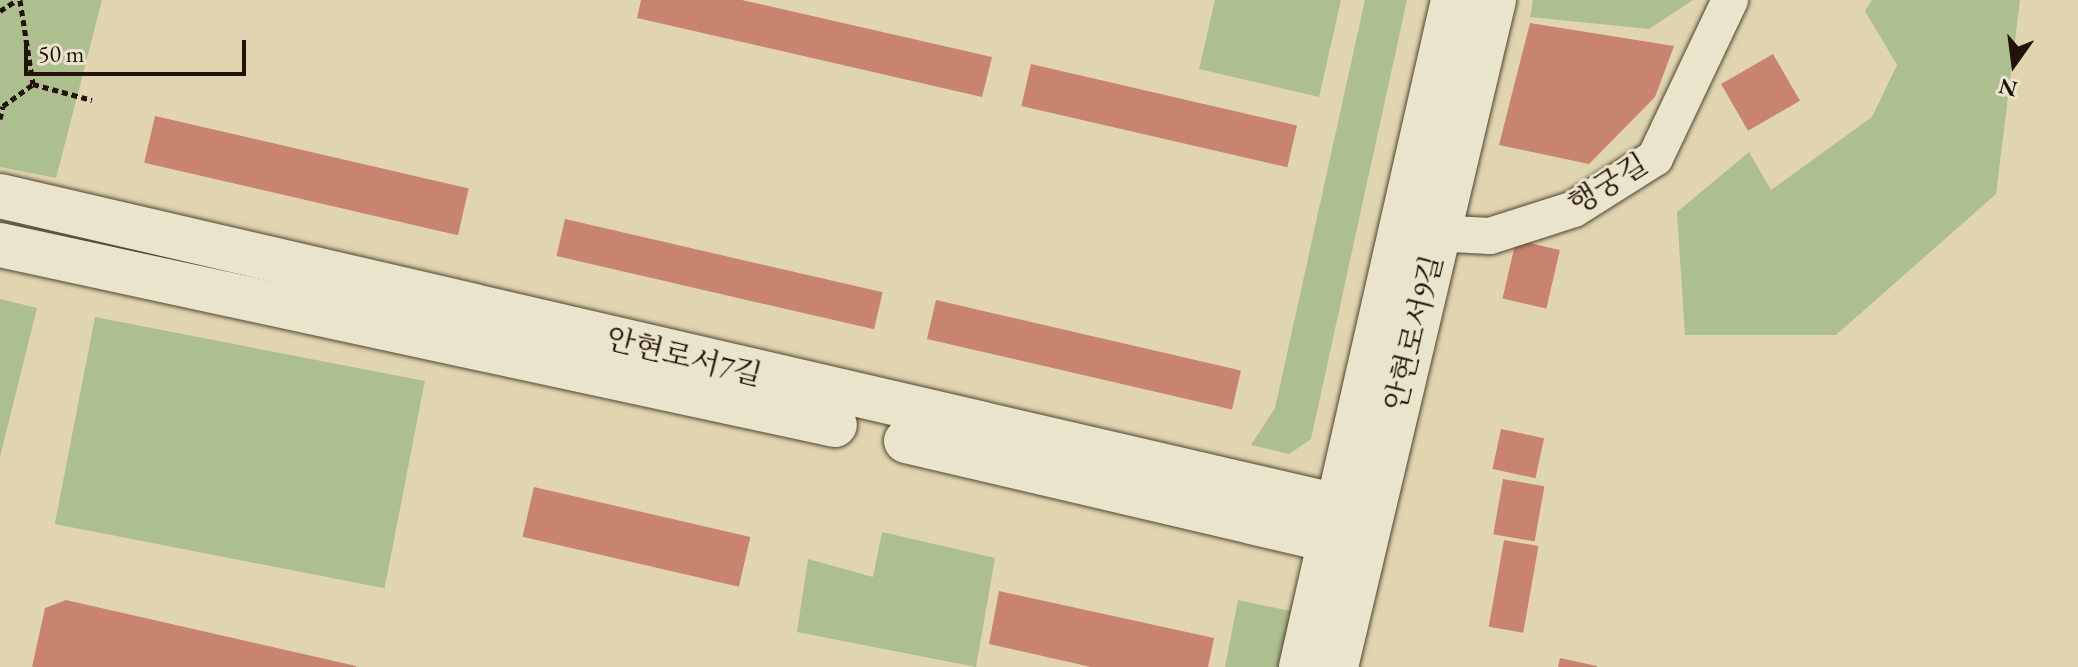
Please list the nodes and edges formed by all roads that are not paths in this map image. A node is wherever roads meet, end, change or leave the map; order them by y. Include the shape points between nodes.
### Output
1 (1453, 0) edge
2 (1494, 0) edge
3 (1730, 0) edge
4 (0, 196) edge
5 (1421, 232) junction
6 (0, 245) edge
7 (1348, 526) junction
8 (1301, 667) edge
9 (1336, 667) edge

1 - 5 street
2 - 5 street, 안현로서9길
3 - 5 street, 행궁길 via 1655,158 1574,209 1490,236
4 - 7 street, 안현로서7길
5 - 7 street
6 - 7 street, 안현로서7길 via 812,419
7 - 8 street
7 - 9 street

